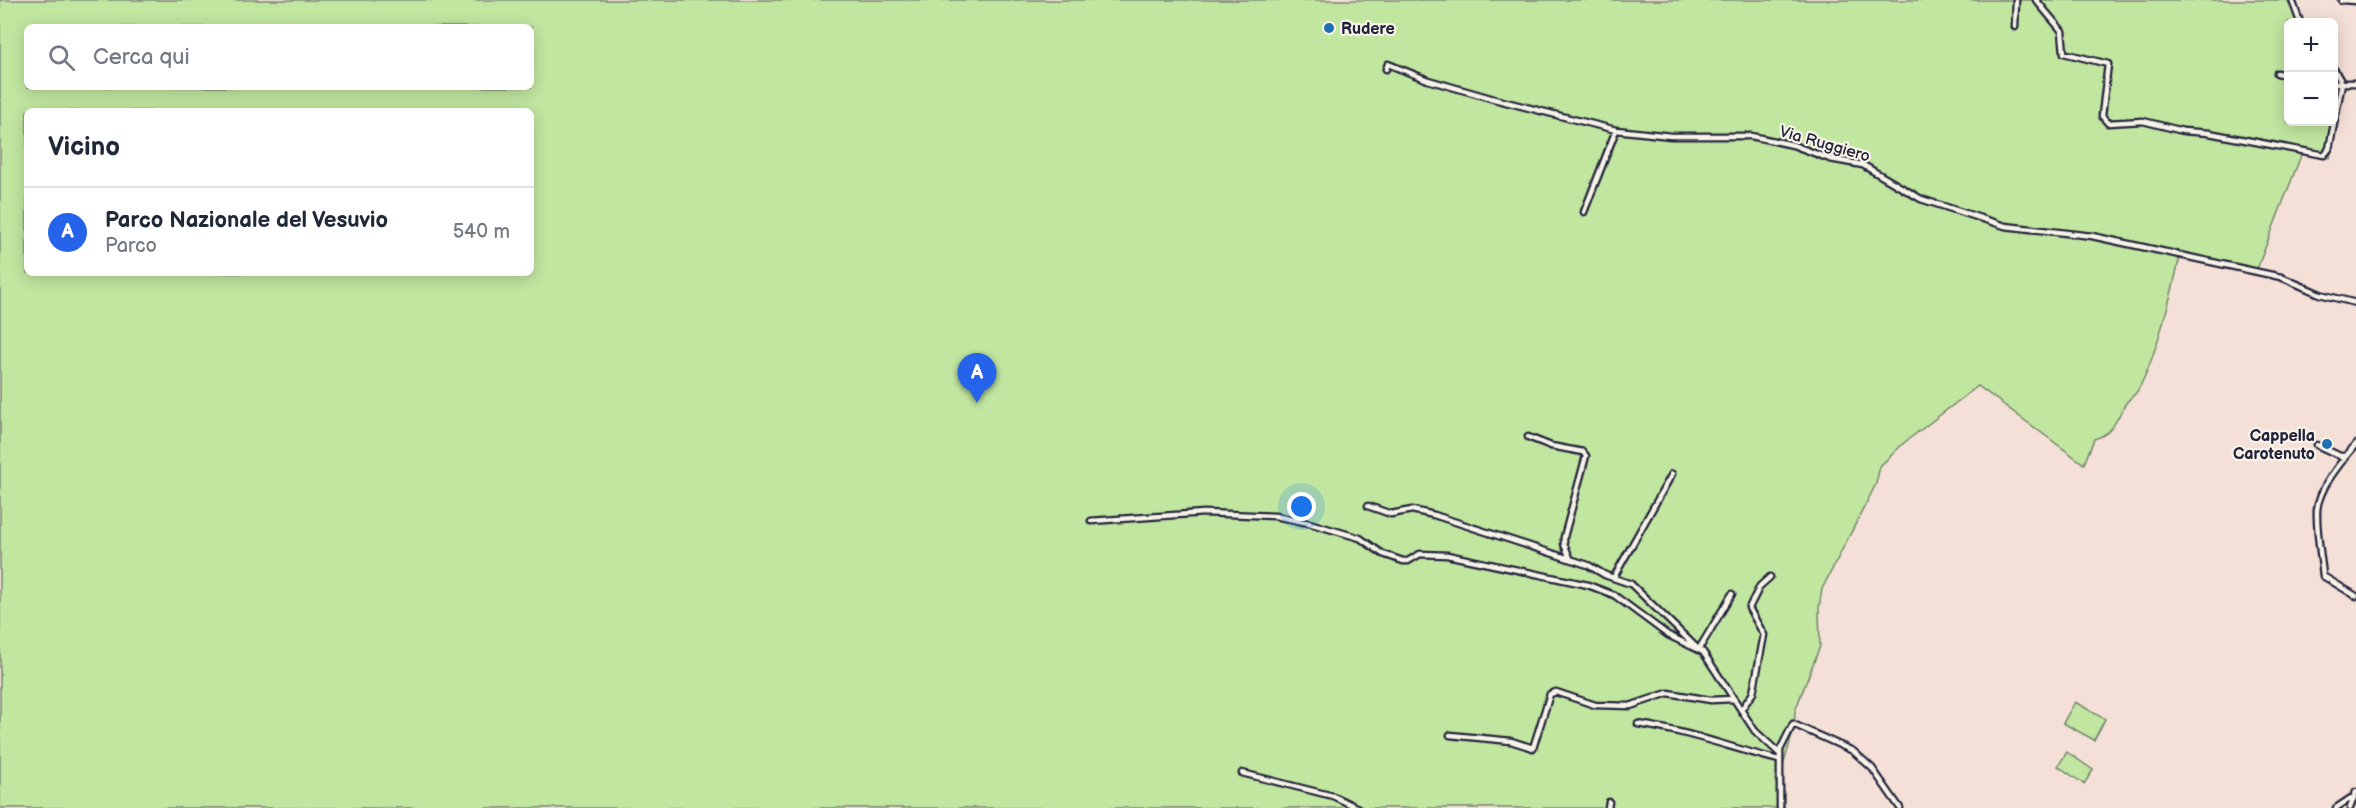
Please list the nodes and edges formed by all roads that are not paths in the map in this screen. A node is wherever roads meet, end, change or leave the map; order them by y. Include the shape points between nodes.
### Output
1 (2016, 0) edge
2 (2036, 0) edge
3 (2292, 0) edge
4 (2341, 0) edge
5 (2356, 1) edge
6 (2299, 18) edge
7 (2015, 27) dead end
8 (1386, 69) dead end
9 (2336, 72) edge
10 (2277, 73) dead end
11 (2284, 74) edge
12 (2338, 83) edge
13 (2342, 83) junction
14 (2356, 83) edge
15 (1616, 130) junction
16 (1584, 212) dead end
17 (2356, 303) edge
18 (1528, 437) dead end
19 (2356, 444) edge
20 (2317, 445) dead end
21 (2346, 456) junction
22 (1672, 474) dead end
23 (1368, 506) dead end
24 (1091, 521) dead end
25 (1570, 558) junction
26 (1614, 577) junction
27 (1770, 577) dead end
28 (1732, 594) dead end
29 (2356, 596) edge
30 (1698, 649) junction
31 (1733, 699) junction
32 (1741, 710) junction
33 (1638, 724) dead end
34 (1450, 735) dead end
35 (1780, 754) junction
36 (1779, 760) junction
37 (1242, 773) dead end
38 (2356, 792) edge
39 (2351, 798) junction
40 (1358, 808) edge
41 (1780, 808) edge
42 (1900, 808) edge
43 (2336, 808) edge
44 (2350, 808) edge

1 - 7 street
2 - 13 street via 2062,31 2064,53 2108,64 2102,116 2108,123 2143,121 2324,155 2329,149
3 - 6 street
4 - 5 street
8 - 15 street, Via Ruggiero via 1388,64 1428,80
9 - 13 street
10 - 11 street
12 - 13 street
13 - 14 street
15 - 16 street
15 - 17 street, Via Ruggiero via 1671,136 1751,136 1793,145 1830,159 1863,165 1921,199 2005,226 2092,236 2281,277 2320,294
18 - 25 street via 1586,456 1564,537
19 - 21 street
20 - 21 street
21 - 29 street via 2318,506 2319,542 2323,576
22 - 26 street
23 - 25 street via 1391,514 1423,512
24 - 30 street via 1204,513 1298,520 1360,538 1383,554 1403,561 1420,554 1447,555 1588,585 1614,595 1668,635
25 - 26 street
26 - 30 street via 1643,594
27 - 32 street via 1760,586 1749,608 1764,635 1753,693
28 - 30 street
30 - 31 street
31 - 32 street
31 - 34 street via 1711,700 1668,693 1630,706 1595,705 1556,692 1550,694 1535,747 1472,735
32 - 35 street
33 - 36 street via 1677,730 1702,741
35 - 36 street
35 - 42 street via 1793,724 1839,744 1864,760
36 - 41 street
37 - 40 street via 1333,796
38 - 39 street
39 - 43 street
39 - 44 street

